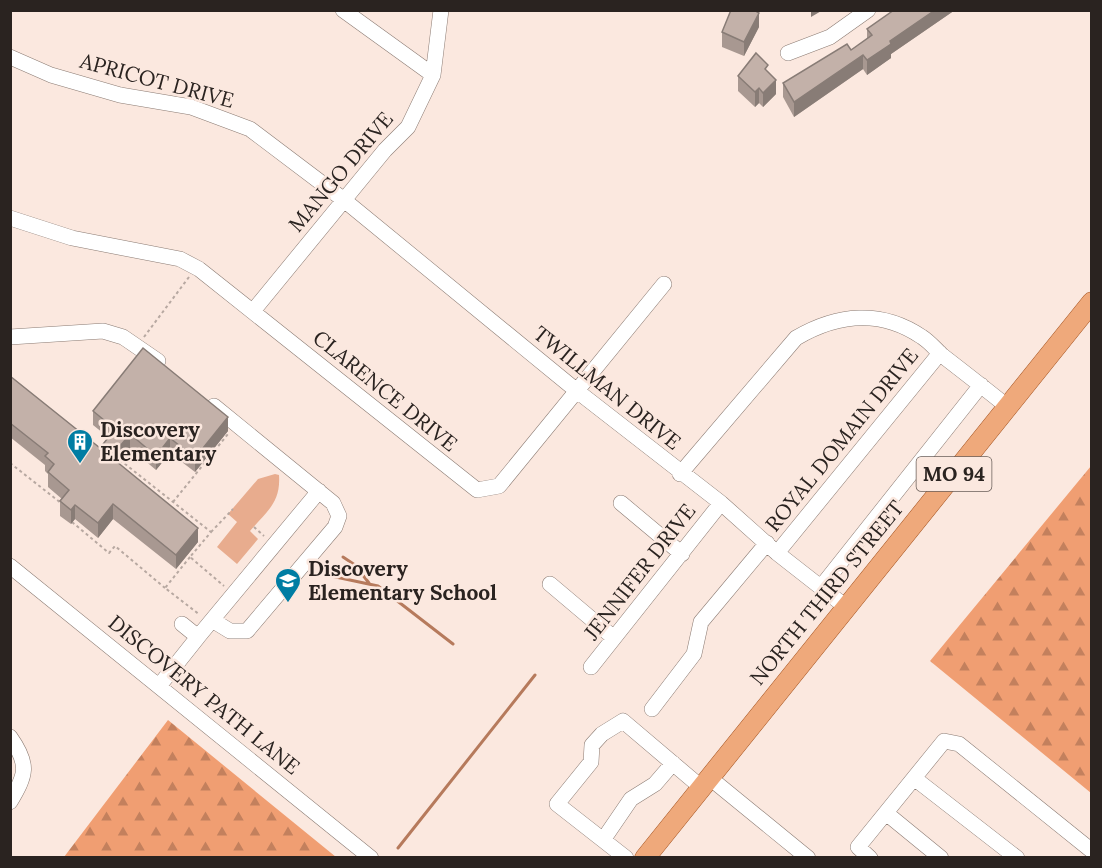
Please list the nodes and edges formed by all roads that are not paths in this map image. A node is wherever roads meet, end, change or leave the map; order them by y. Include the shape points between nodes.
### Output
1 (343, 10) edge
2 (441, 10) edge
3 (866, 11) edge
4 (788, 53) dead end
5 (10, 57) edge
6 (433, 75) junction
7 (344, 200) junction
8 (10, 218) edge
9 (664, 284) dead end
10 (1092, 302) edge
11 (253, 311) junction
12 (10, 337) edge
13 (940, 353) junction
14 (170, 371) edge
15 (981, 385) junction
16 (577, 391) junction
17 (204, 399) edge
18 (1009, 408) junction
19 (680, 474) junction
20 (319, 491) junction
21 (621, 503) dead end
22 (721, 503) junction
23 (772, 548) junction
24 (682, 554) junction
25 (10, 566) edge
26 (550, 584) dead end
27 (821, 587) junction
28 (846, 607) junction
29 (207, 618) junction
30 (182, 624) dead end
31 (198, 637) junction
32 (614, 638) junction
33 (591, 667) dead end
34 (159, 686) junction
35 (652, 710) dead end
36 (10, 737) edge
37 (673, 763) junction
38 (914, 778) junction
39 (706, 783) junction
40 (10, 802) edge
41 (886, 813) junction
42 (603, 840) junction
43 (1092, 851) edge
44 (859, 854) edge
45 (371, 858) edge
46 (626, 858) edge
47 (645, 858) edge
48 (808, 858) edge
49 (941, 858) edge
50 (1017, 858) edge

1 - 6 street
2 - 6 street, MANGO DRIVE
3 - 4 street via 830,37
5 - 7 street, APRICOT DRIVE via 51,75 120,95 220,116 250,129
6 - 7 street, MANGO DRIVE via 408,127
7 - 11 street, MANGO DRIVE
7 - 16 street, TWILLMAN DRIVE
8 - 11 street, CLARENCE DRIVE via 72,238 180,259
9 - 16 street, CLARENCE DRIVE
10 - 18 main road, NORTH THIRD STREET / MO 94
11 - 16 street, CLARENCE DRIVE via 477,490 499,486
12 - 14 street via 103,331 123,337
13 - 15 street
13 - 19 street via 922,338 885,320 856,316 810,330 796,338
13 - 23 street, ROYAL DOMAIN DRIVE
15 - 18 street
15 - 27 street
16 - 19 street, TWILLMAN DRIVE
17 - 20 street
18 - 28 main road, NORTH THIRD STREET / MO 94
19 - 22 street, TWILLMAN DRIVE
20 - 29 street
20 - 29 street via 333,503 339,516 335,527 247,631 230,631
21 - 24 street
22 - 23 street, TWILLMAN DRIVE
22 - 24 street, JENNIFER DRIVE
23 - 27 street, TWILLMAN DRIVE
23 - 35 street, ROYAL DOMAIN DRIVE via 701,622 694,654
24 - 32 street, JENNIFER DRIVE
25 - 34 street, DISCOVERY PATH LANE
26 - 32 street
27 - 28 street, TWILLMAN DRIVE
28 - 39 main road, NORTH THIRD STREET / MO 94
29 - 31 street
30 - 31 street
31 - 34 street
32 - 33 street, JENNIFER DRIVE
34 - 45 street, DISCOVERY PATH LANE
36 - 40 street via 18,748 25,773
37 - 39 street
37 - 42 street via 655,784 631,799
37 - 42 street via 623,721 602,734 592,746 591,762 557,804
38 - 41 street
38 - 43 street via 944,741 959,744
38 - 50 street
39 - 47 main road, NORTH THIRD STREET / MO 94
39 - 48 street
41 - 44 street
41 - 49 street
42 - 46 street

